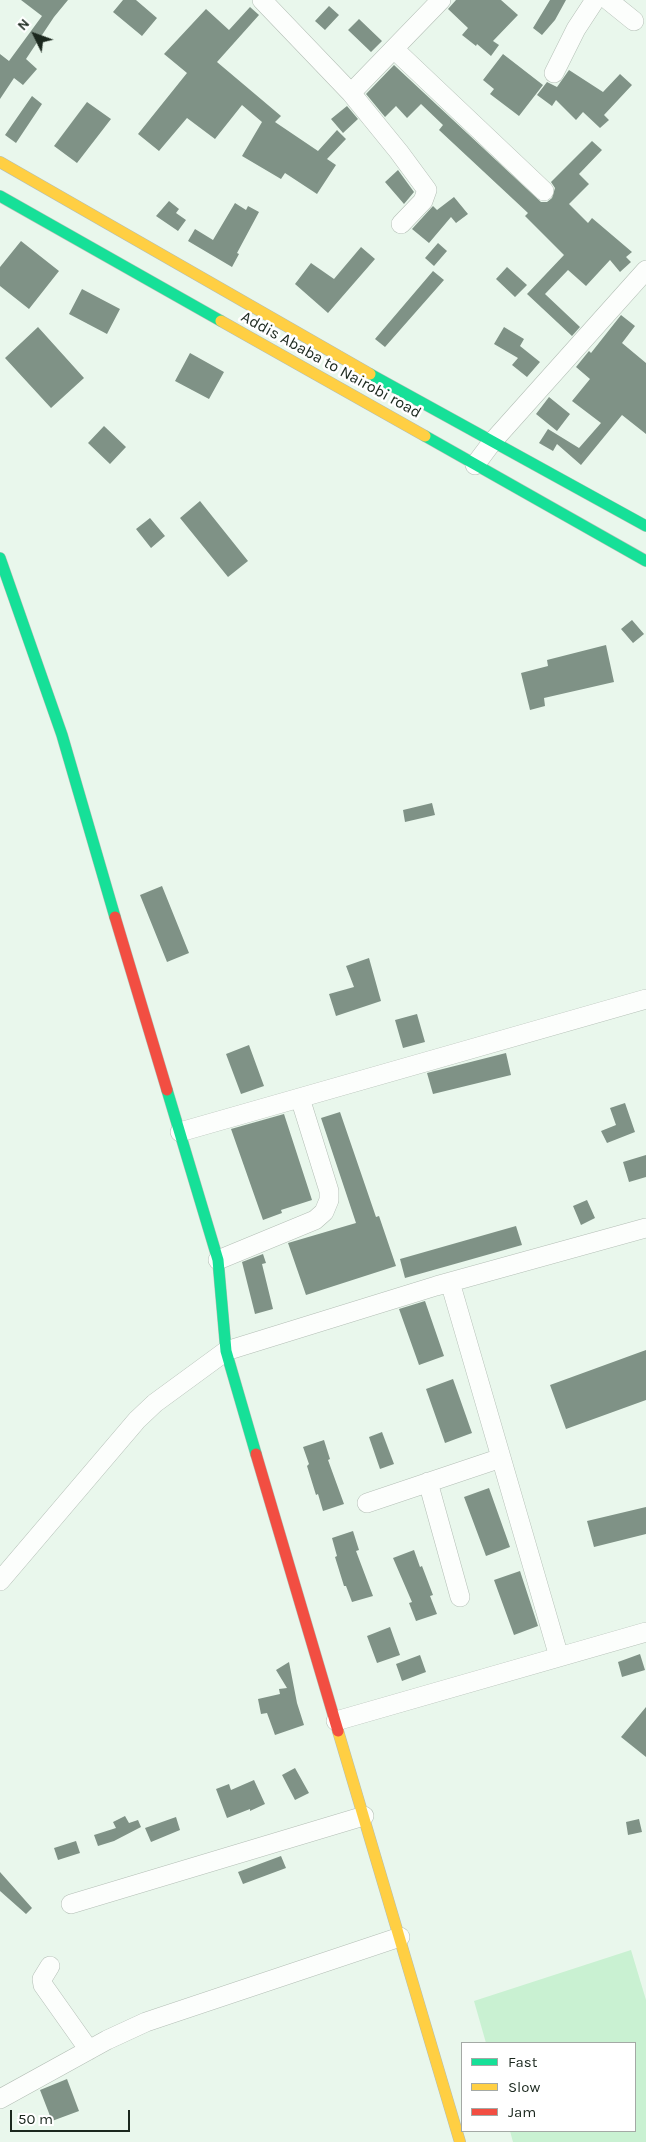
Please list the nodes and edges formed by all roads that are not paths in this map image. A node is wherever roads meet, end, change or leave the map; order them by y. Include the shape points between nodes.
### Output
1 (262, 0) edge
2 (441, 0) edge
3 (595, 0) edge
4 (608, 0) edge
5 (634, 21) dead end
6 (394, 49) junction
7 (554, 73) dead end
8 (351, 93) junction
9 (0, 162) edge
10 (544, 191) dead end
11 (0, 196) edge
12 (401, 224) dead end
13 (646, 270) edge
14 (493, 442) junction
15 (475, 465) junction
16 (646, 526) edge
17 (0, 558) edge
18 (646, 561) edge
19 (646, 999) edge
20 (300, 1098) junction
21 (180, 1132) junction
22 (646, 1228) edge
23 (218, 1260) junction
24 (450, 1282) junction
25 (226, 1351) junction
26 (501, 1458) junction
27 (428, 1482) junction
28 (367, 1503) dead end
29 (0, 1581) edge
30 (460, 1597) dead end
31 (646, 1632) edge
32 (559, 1657) junction
33 (336, 1722) junction
34 (364, 1816) junction
35 (71, 1904) dead end
36 (400, 1936) junction
37 (50, 1966) dead end
38 (89, 2050) junction
39 (0, 2099) edge
40 (460, 2142) edge

1 - 8 street
2 - 6 street
3 - 7 street
4 - 5 street
6 - 8 street
6 - 10 street
8 - 12 street via 427,190 423,201
9 - 14 main road, Addis Ababa to Nairobi road via 294,332
11 - 15 main road, Addis Ababa to Nairobi road
13 - 14 street
14 - 15 street
14 - 16 main road, Addis Ababa to Nairobi road
15 - 18 main road, Addis Ababa to Nairobi road
17 - 21 main road via 62,735
19 - 20 street
20 - 21 street
20 - 23 street via 329,1191 324,1212 315,1220
21 - 23 main road
22 - 24 street
23 - 25 main road
24 - 25 street
24 - 26 street
25 - 29 street via 155,1402 136,1420
25 - 33 main road
26 - 27 street
26 - 32 street
27 - 28 street
27 - 30 street
31 - 32 street
32 - 33 street
33 - 34 main road
34 - 35 street
34 - 36 main road
36 - 38 street via 146,2022
36 - 40 main road
37 - 38 street via 42,1979 43,1985
38 - 39 street

